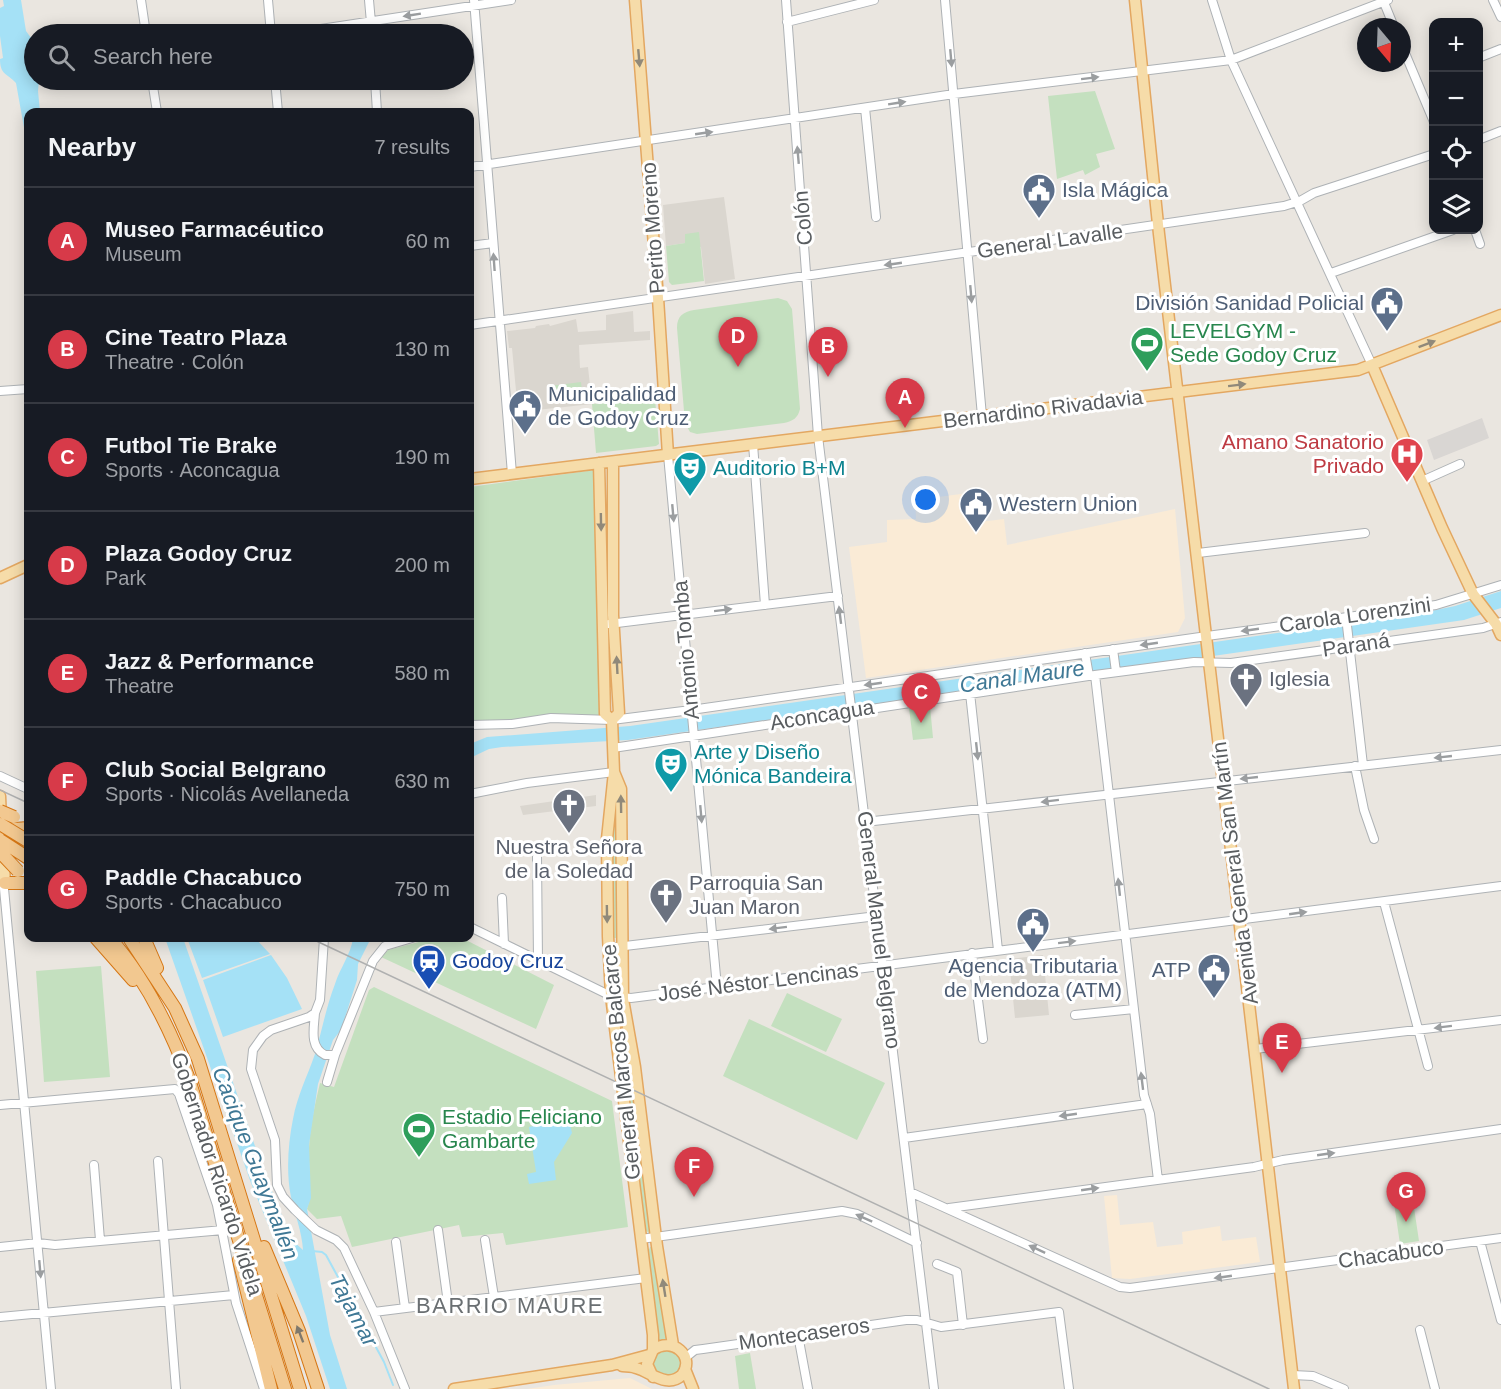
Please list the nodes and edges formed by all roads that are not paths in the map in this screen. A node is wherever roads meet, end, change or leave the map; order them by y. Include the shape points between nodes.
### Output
1 (141, 0) edge
2 (268, 0) edge
3 (369, 0) edge
4 (511, 0) edge
5 (634, 0) edge
6 (786, 0) edge
7 (874, 0) edge
8 (945, 0) edge
9 (1135, 0) edge
10 (1212, 0) edge
11 (1493, 0) edge
12 (1385, 1) edge
13 (474, 3) edge
14 (1501, 17) edge
15 (1391, 18) edge
16 (371, 22) junction
17 (788, 22) junction
18 (145, 24) edge
19 (270, 24) edge
20 (357, 24) edge
21 (1501, 49) edge
22 (1483, 56) edge
23 (1231, 60) junction
24 (1411, 67) edge
25 (1142, 72) junction
26 (154, 90) edge
27 (276, 90) edge
28 (376, 90) edge
29 (954, 94) junction
30 (156, 108) edge
31 (278, 108) edge
32 (377, 108) edge
33 (865, 108) junction
34 (1429, 110) edge
35 (795, 120) junction
36 (1501, 131) edge
37 (1483, 138) edge
38 (646, 141) junction
39 (1429, 156) edge
40 (487, 165) junction
41 (474, 167) edge
42 (1297, 202) junction
43 (876, 217) dead end
44 (1158, 225) junction
45 (1442, 234) edge
46 (1476, 234) edge
47 (493, 243) junction
48 (1480, 244) dead end
49 (474, 245) edge
50 (968, 253) junction
51 (1331, 273) junction
52 (808, 276) junction
53 (658, 298) junction
54 (1501, 315) edge
55 (499, 321) junction
56 (474, 324) edge
57 (1372, 365) junction
58 (24, 389) edge
59 (0, 391) edge
60 (1179, 393) junction
61 (982, 416) junction
62 (819, 436) junction
63 (753, 444) junction
64 (668, 455) junction
65 (613, 462) junction
66 (599, 463) junction
67 (1460, 464) dead end
68 (512, 474) junction
69 (474, 479) edge
70 (1422, 481) junction
71 (1365, 533) dead end
72 (1198, 553) junction
73 (24, 567) edge
74 (0, 579) edge
75 (1501, 585) edge
76 (838, 596) junction
77 (1475, 597) junction
78 (765, 605) junction
79 (682, 615) junction
80 (1346, 620) junction
81 (1498, 623) edge
82 (608, 624) junction
83 (1501, 635) edge
84 (1207, 639) junction
85 (1349, 646) junction
86 (1114, 652) junction
87 (1086, 657) junction
88 (1210, 658) junction
89 (1116, 671) junction
90 (1091, 675) junction
91 (850, 691) junction
92 (970, 693) junction
93 (852, 709) junction
94 (691, 714) junction
95 (612, 724) junction
96 (474, 725) edge
97 (693, 732) junction
98 (613, 744) junction
99 (1501, 750) edge
100 (1359, 766) junction
101 (614, 772) junction
102 (0, 776) edge
103 (1224, 781) junction
104 (24, 787) edge
105 (474, 793) edge
106 (1108, 794) junction
107 (0, 796) edge
108 (983, 808) junction
109 (0, 811) edge
110 (14, 817) dead end
111 (865, 822) junction
112 (24, 828) edge
113 (1, 831) edge
114 (1374, 839) dead end
115 (24, 840) edge
116 (0, 852) edge
117 (24, 854) edge
118 (537, 857) dead end
119 (0, 869) edge
120 (18, 871) dead end
121 (2, 883) edge
122 (24, 883) edge
123 (1501, 886) edge
124 (502, 897) dead end
125 (1384, 902) junction
126 (878, 915) junction
127 (1240, 921) junction
128 (474, 929) edge
129 (1124, 935) junction
130 (711, 936) junction
131 (100, 942) edge
132 (114, 942) edge
133 (137, 942) edge
134 (324, 942) edge
135 (398, 942) edge
136 (504, 944) junction
137 (623, 946) junction
138 (608, 948) junction
139 (998, 950) junction
140 (972, 953) junction
141 (538, 961) junction
142 (884, 965) junction
143 (717, 987) junction
144 (611, 996) junction
145 (623, 999) junction
146 (1134, 1009) junction
147 (315, 1013) junction
148 (1075, 1015) dead end
149 (1501, 1020) edge
150 (1418, 1030) junction
151 (170, 1031) junction
152 (983, 1039) dead end
153 (1255, 1049) junction
154 (331, 1055) junction
155 (1428, 1066) dead end
156 (327, 1082) dead end
157 (25, 1103) junction
158 (1147, 1104) junction
159 (0, 1105) edge
160 (1501, 1129) edge
161 (904, 1138) junction
162 (158, 1161) dead end
163 (1269, 1163) junction
164 (94, 1165) dead end
165 (1158, 1180) junction
166 (238, 1184) junction
167 (910, 1192) junction
168 (226, 1194) junction
169 (982, 1204) junction
170 (948, 1208) junction
171 (980, 1223) junction
172 (223, 1230) junction
173 (438, 1230) dead end
174 (164, 1235) junction
175 (656, 1237) junction
176 (1501, 1238) edge
177 (641, 1239) junction
178 (100, 1240) junction
179 (485, 1240) dead end
180 (1480, 1241) junction
181 (396, 1242) dead end
182 (38, 1243) junction
183 (917, 1243) junction
184 (0, 1247) edge
185 (938, 1264) dead end
186 (1281, 1269) junction
187 (646, 1278) junction
188 (234, 1294) junction
189 (494, 1297) junction
190 (170, 1300) junction
191 (448, 1303) junction
192 (405, 1308) junction
193 (44, 1312) junction
194 (374, 1312) junction
195 (0, 1317) edge
196 (1501, 1320) edge
197 (926, 1323) junction
198 (963, 1324) junction
199 (1420, 1330) dead end
200 (798, 1335) junction
201 (673, 1345) junction
202 (651, 1353) junction
203 (685, 1364) junction
204 (612, 1365) junction
205 (1293, 1374) junction
206 (658, 1382) edge
207 (51, 1389) edge
208 (176, 1389) edge
209 (264, 1389) edge
210 (271, 1389) edge
211 (285, 1389) edge
212 (300, 1389) edge
213 (318, 1389) edge
214 (405, 1389) edge
215 (454, 1389) edge
216 (693, 1389) edge
217 (808, 1389) edge
218 (934, 1389) edge
219 (1069, 1389) edge
220 (1294, 1389) edge
221 (1344, 1389) edge
222 (1435, 1389) edge

1 - 18 street
2 - 19 street
3 - 16 street
4 - 13 street
5 -> 38 main road, Perito Moreno
6 - 17 street, Colón
7 - 17 street
8 -> 29 street
9 - 25 main road, Avenida General San Martín
10 - 23 street
11 - 14 street
12 - 15 street
12 - 23 street
13 -> 16 street
13 - 40 street
16 - 20 street
17 - 35 street, Colón
21 - 22 street
23 - 25 street
23 - 42 street
24 - 34 street
29 -> 25 street
25 - 44 main road, Avenida General San Martín
26 - 30 street
27 - 31 street
28 - 32 street
33 -> 29 street
29 - 50 street
33 - 35 street
33 - 43 street
38 -> 35 street
52 -> 35 street, Colón
36 - 37 street
38 - 40 street
38 - 53 main road, Perito Moreno
39 - 42 street, General Lavalle
40 - 41 street
40 - 47 street
42 - 44 street, General Lavalle
42 - 51 street
44 - 50 street, General Lavalle
44 - 60 main road, Avenida General San Martín
45 - 51 street
46 - 48 street
47 - 49 street
55 -> 47 street
50 -> 52 street, General Lavalle
50 -> 61 street
51 - 57 street
52 - 53 street, General Lavalle
52 - 62 street, Colón
53 - 55 street, General Lavalle
53 - 64 main road, Perito Moreno
57 -> 54 main road, Bernardino Rivadavia
55 - 56 street, General Lavalle
55 - 68 street
60 -> 57 main road, Bernardino Rivadavia
57 - 70 main road
58 - 59 street
60 - 61 main road, Bernardino Rivadavia
60 - 72 main road, Avenida General San Martín
61 - 62 main road, Bernardino Rivadavia
62 - 63 main road, Bernardino Rivadavia
62 - 76 street, General Manuel Belgrano
63 - 64 main road, Bernardino Rivadavia
63 - 78 street
64 - 65 main road, Bernardino Rivadavia
64 -> 79 street, Antonio Tomba
65 - 66 main road, Bernardino Rivadavia
65 - 82 main road, General Marcos Balcarce
66 - 68 main road, Bernardino Rivadavia
66 -> 82 main road, General Marcos Balcarce
67 - 70 street
68 - 69 main road, Bernardino Rivadavia
70 - 77 main road
71 - 72 street
72 - 84 main road, Avenida General San Martín
73 - 74 main road
75 - 77 street, Carola Lorenzini
76 - 78 street
91 -> 76 street, General Manuel Belgrano
77 - 80 street, Carola Lorenzini
77 - 81 main road
79 -> 78 street
79 - 82 street
79 - 94 street, Antonio Tomba
80 -> 84 street, Carola Lorenzini
80 - 85 street
81 - 83 main road
81 - 85 street, Paraná
82 - 95 main road, General Marcos Balcarce via 605,714
84 -> 86 street, Carola Lorenzini
84 - 88 main road, Avenida General San Martín
85 - 88 street, Paraná via 1231,663
85 - 100 street
86 - 87 street, Carola Lorenzini
86 - 89 street
87 - 90 street
87 -> 91 street, Carola Lorenzini
88 - 89 street, Aconcagua
88 - 103 main road, Avenida General San Martín
89 - 90 street, Aconcagua
90 - 92 street, Aconcagua
90 - 106 street
91 - 93 street, General Manuel Belgrano
91 - 94 street, Carola Lorenzini
92 - 93 street, Aconcagua
92 -> 108 street
93 - 97 street, Aconcagua
93 - 111 street, General Manuel Belgrano
94 - 95 street, Carola Lorenzini
94 - 97 street, Antonio Tomba
95 - 96 street, Carola Lorenzini via 551,718
95 - 98 main road, General Marcos Balcarce
97 - 98 street, Aconcagua
97 -> 130 street, Antonio Tomba
98 - 101 main road, General Marcos Balcarce
99 -> 100 street
100 -> 103 street
100 - 114 street via 1364,810
101 - 105 street
137 -> 101 main road, General Marcos Balcarce via 621,789
101 -> 138 main road, General Marcos Balcarce via 607,839
102 - 104 street
103 - 106 street
103 - 127 main road, Avenida General San Martín
106 -> 108 street
129 -> 106 street
107 - 113 main road
108 - 111 street
108 - 139 street
109 - 110 highway, bridge
111 - 126 street, General Manuel Belgrano
112 - 113 highway
113 - 115 highway, bridge
113 - 117 highway, bridge
113 - 121 main road
116 - 120 highway, bridge
118 - 141 street
119 - 121 street
121 - 122 highway
121 - 157 street
123 - 125 street, José Néstor Lencinas
124 - 136 street
127 -> 125 street, José Néstor Lencinas
125 - 150 street
126 -> 130 street
126 - 142 street, General Manuel Belgrano
127 - 129 street, José Néstor Lencinas
127 - 153 main road, Avenida General San Martín
128 - 136 street, José Néstor Lencinas
139 -> 129 street, José Néstor Lencinas
129 - 146 street
130 - 137 street
130 - 143 street, Antonio Tomba
131 - 151 highway via 140,988
132 - 151 highway, Gobernador Ricardo Videla via 144,984
133 - 166 highway, Gobernador Ricardo Videla via 175,1008 198,1059
134 - 147 street via 320,1000
135 - 154 street via 385,946 375,957
136 - 141 street, José Néstor Lencinas
137 - 138 street
137 - 145 main road, General Marcos Balcarce
138 - 144 main road, General Marcos Balcarce
139 - 140 street, José Néstor Lencinas
140 - 142 street, José Néstor Lencinas
140 - 152 street
141 - 144 street, José Néstor Lencinas
142 - 143 street, José Néstor Lencinas
142 - 161 street, General Manuel Belgrano
143 - 145 street, José Néstor Lencinas
144 - 145 street, José Néstor Lencinas
144 - 177 main road, General Marcos Balcarce
145 - 175 main road, General Marcos Balcarce via 638,1082
146 - 148 street
158 -> 146 street
147 - 154 street via 313,1034 317,1048
147 - 194 street via 263,1036 252,1050 251,1069 275,1140 278,1185 284,1197 310,1224 344,1248
149 -> 150 street
150 - 153 street
150 - 155 street
151 - 168 highway, Gobernador Ricardo Videla via 197,1100
153 - 163 main road, Avenida General San Martín
154 - 156 street
157 - 159 street
157 - 172 street via 175,1089
157 - 182 street
158 -> 161 street
158 - 165 street
163 -> 160 street
161 - 167 street, General Manuel Belgrano
162 - 174 street
163 - 165 street
163 - 186 main road, Avenida General San Martín
164 - 178 street
169 -> 165 street
166 - 212 highway, Gobernador Ricardo Videla
213 -> 166 highway via 299,1331
167 - 170 street, Chacabuco
167 - 183 street, General Manuel Belgrano
168 - 210 highway
168 - 211 highway, Gobernador Ricardo Videla
169 - 170 street
169 - 171 street via 974,1212
170 - 171 street, Chacabuco
186 -> 171 street, Chacabuco via 1140,1288 1120,1287
172 - 174 street
172 - 188 street
173 - 191 street
174 - 178 street
174 - 190 street
175 - 177 street
183 -> 175 street via 857,1214 842,1211
201 -> 175 main road, General Marcos Balcarce
176 - 180 street, Chacabuco
177 - 187 main road, General Marcos Balcarce
178 - 182 street
179 - 189 street
180 - 186 street, Chacabuco
180 - 196 street
181 - 192 street
182 - 184 street
182 -> 193 street
183 - 197 street, General Manuel Belgrano
185 - 198 street via 957,1272
186 - 205 main road, Avenida General San Martín
187 - 189 street
187 - 202 main road, General Marcos Balcarce via 653,1335
188 - 190 street
188 - 209 street
189 - 191 street
190 - 193 street
190 - 208 street
191 - 192 street
192 - 194 street
193 - 195 street
193 - 207 street
194 - 214 street
197 - 198 street, Montecaseros via 941,1327
197 - 200 street, Montecaseros via 912,1320
197 - 218 street, General Manuel Belgrano
198 - 219 street, Montecaseros via 1059,1312
199 - 222 street
200 - 203 street, Montecaseros via 695,1350
200 - 217 street
201 - 202 main road via 661,1345
201 - 203 main road via 681,1350
202 - 204 main road
202 - 206 main road via 648,1368
203 - 206 main road via 681,1376 674,1381
203 - 216 main road
204 - 206 main road via 636,1368
204 - 215 main road
205 - 220 main road, Avenida General San Martín
205 - 221 street via 1313,1376

